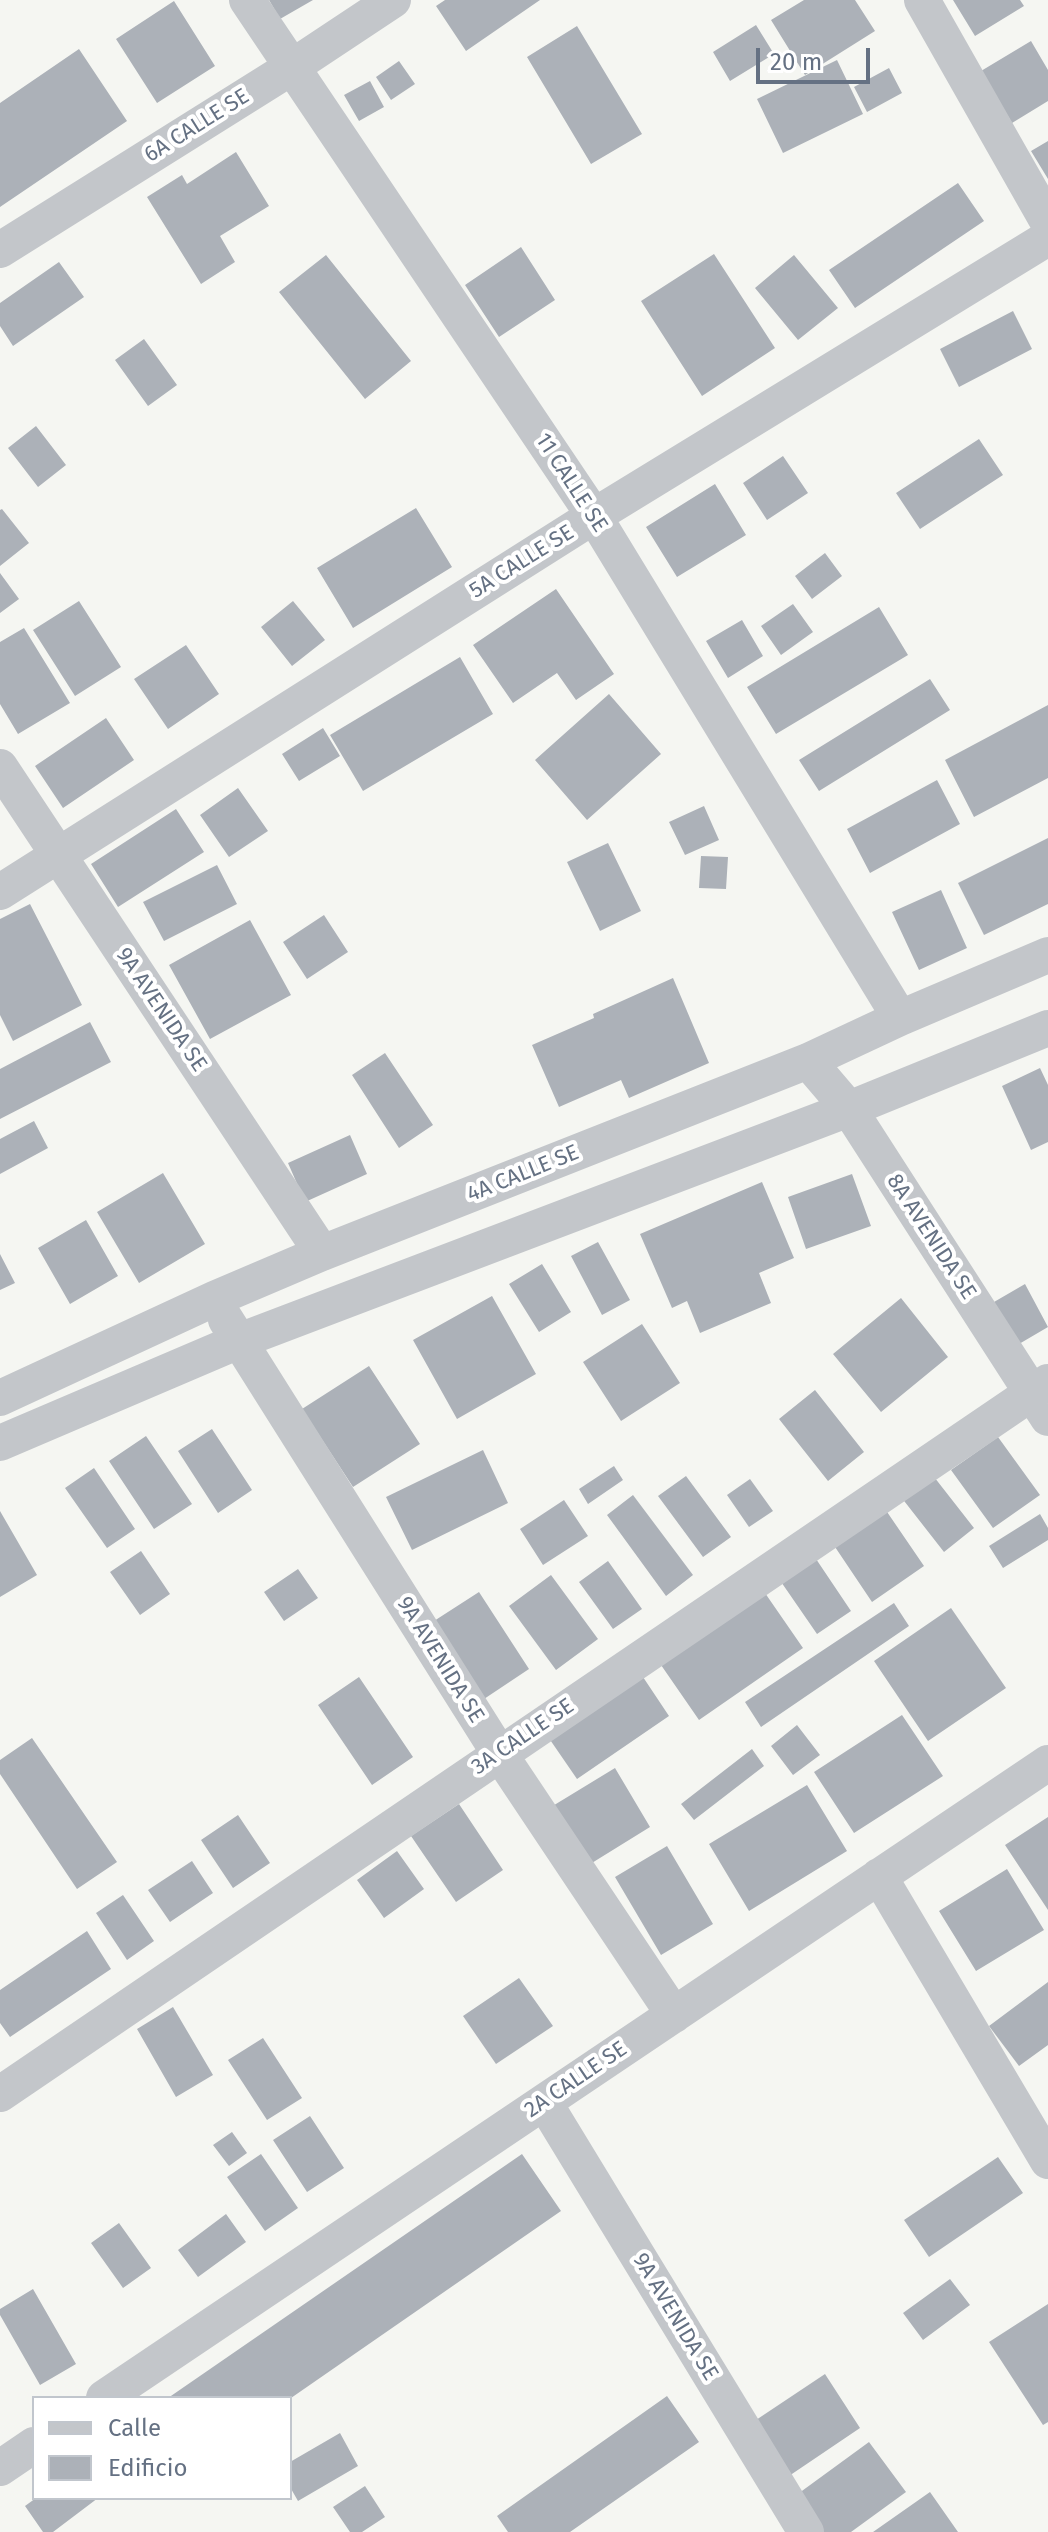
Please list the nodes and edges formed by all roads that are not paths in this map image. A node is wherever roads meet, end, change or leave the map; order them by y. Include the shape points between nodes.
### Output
1 (247, 0) edge
2 (393, 0) edge
3 (922, 0) edge
4 (292, 67) junction
5 (1048, 222) edge
6 (1048, 238) edge
7 (0, 250) edge
8 (594, 516) junction
9 (0, 767) edge
10 (57, 855) junction
11 (0, 892) edge
12 (1048, 955) edge
13 (900, 1018) junction
14 (1048, 1028) edge
15 (808, 1061) junction
16 (849, 1109) junction
17 (322, 1253) junction
18 (214, 1299) junction
19 (239, 1341) junction
20 (0, 1398) edge
21 (1043, 1398) edge
22 (0, 1443) edge
23 (499, 1753) junction
24 (1048, 1763) edge
25 (879, 1876) junction
26 (674, 2015) junction
27 (0, 2094) edge
28 (544, 2102) junction
29 (1048, 2161) edge
30 (107, 2396) edge
31 (32, 2446) edge
32 (0, 2468) edge
33 (806, 2532) edge

1 - 4 street, 11 CALLE SE
2 - 4 street, 6A CALLE SE
3 - 5 street
4 - 7 street, 6A CALLE SE
4 - 8 street, 11 CALLE SE
6 - 8 street, 5A CALLE SE
8 - 10 street, 5A CALLE SE
8 - 13 street, 11 CALLE SE
9 - 10 street, 9A AVENIDA SE
10 - 11 street, 5A CALLE SE
10 - 17 street, 9A AVENIDA SE
12 - 13 street, 4A CALLE SE
13 - 15 street, 4A CALLE SE
14 - 16 street
15 - 16 street, 8A AVENIDA SE
15 - 17 street, 4A CALLE SE
16 - 19 street
16 - 21 street, 8A AVENIDA SE
17 - 18 street, 4A CALLE SE
18 - 19 street, 9A AVENIDA SE
18 - 20 street, 4A CALLE SE
19 - 22 street
19 - 23 street, 9A AVENIDA SE
21 - 23 street, 3A CALLE SE
23 - 26 street, 9A AVENIDA SE
23 - 27 street, 3A CALLE SE
24 - 25 street, 2A CALLE SE
25 - 26 street, 2A CALLE SE
25 - 29 street
26 - 28 street, 2A CALLE SE
28 - 30 street, 2A CALLE SE
28 - 33 street, 9A AVENIDA SE
31 - 32 street

